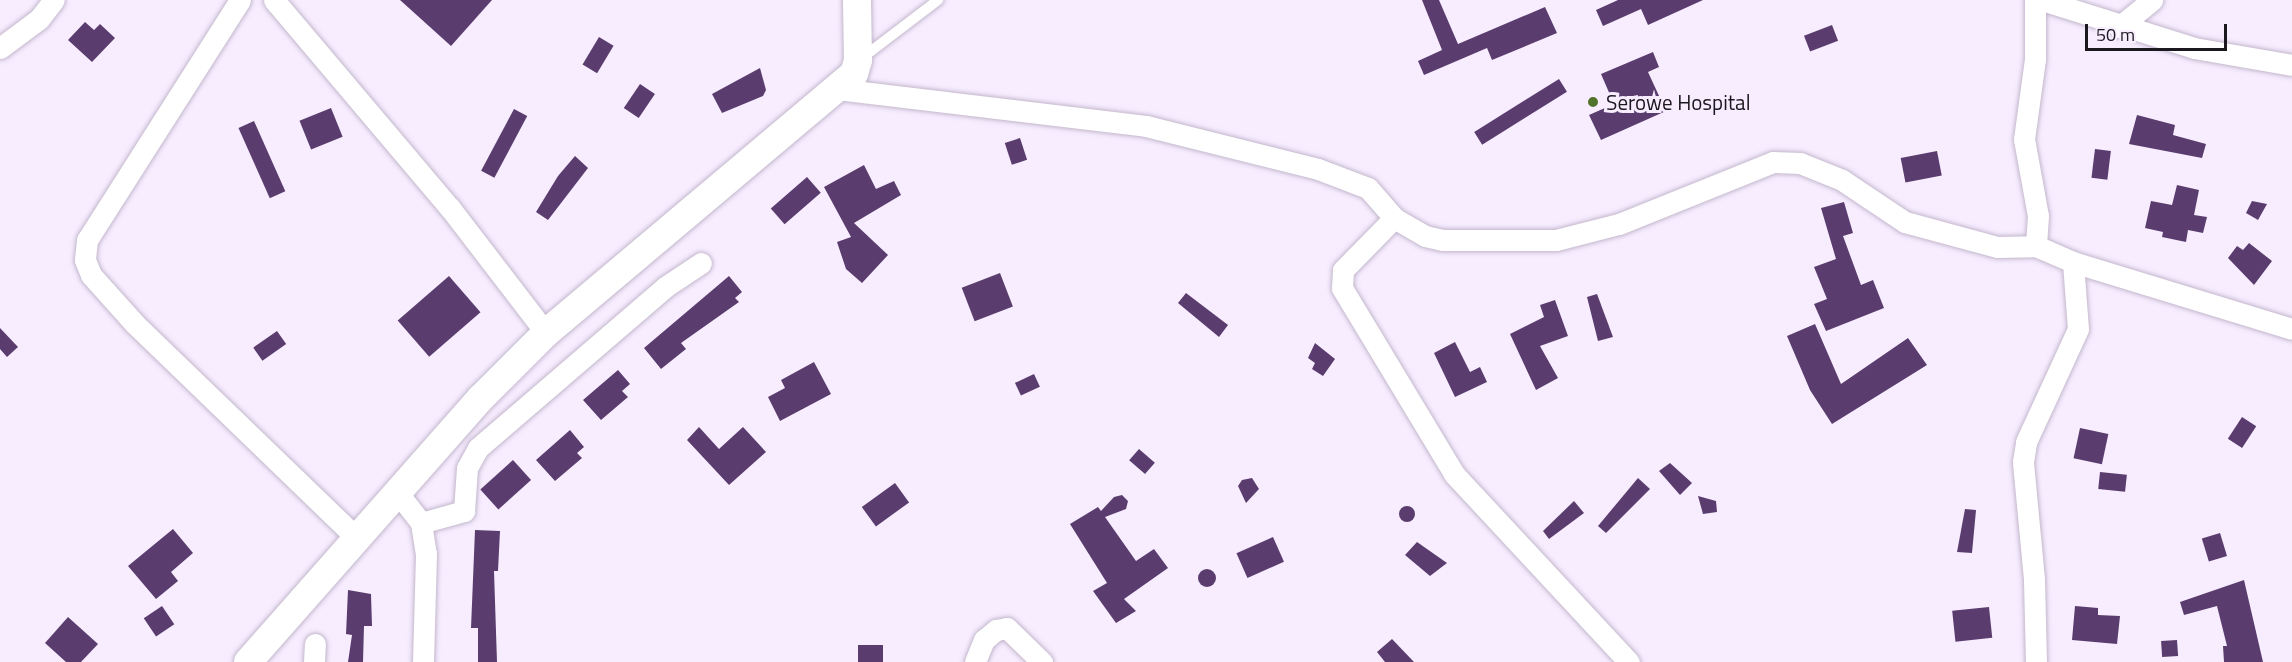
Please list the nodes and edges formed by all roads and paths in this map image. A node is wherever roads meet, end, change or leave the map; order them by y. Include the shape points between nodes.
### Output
1 (54, 0) edge
2 (240, 0) edge
3 (274, 0) edge
4 (857, 0) edge
5 (938, 0) edge
6 (2035, 0) edge
7 (2042, 0) edge
8 (2152, 0) edge
9 (2120, 27) junction
10 (0, 48) edge
11 (858, 60) junction
12 (2292, 65) edge
13 (837, 89) junction
14 (1394, 218) junction
15 (2036, 246) junction
16 (2073, 262) junction
17 (701, 263) dead end
18 (2292, 329) edge
19 (546, 333) junction
20 (397, 492) junction
21 (421, 523) junction
22 (358, 539) junction
23 (248, 662) edge
24 (423, 662) edge
25 (975, 662) edge
26 (1042, 662) edge
27 (1629, 662) edge
28 (2036, 662) edge

1 - 10 street via 39,19
2 - 22 street via 87,240 85,260 91,275 135,324
3 - 19 street via 450,208
4 - 11 street
5 - 11 lane
6 - 15 street via 2035,58 2024,140 2038,216
7 - 9 street
8 - 9 street
9 - 12 street via 2194,48
11 - 13 street via 854,74
13 - 14 street via 1146,126 1353,181 1368,188
13 - 19 street
14 - 15 street via 1425,236 1442,240 1556,240 1619,224 1773,162 1800,163 1828,172 1905,222 1997,247
14 - 27 street via 1343,270 1342,288 1454,474
15 - 16 street
16 - 18 street
16 - 28 street via 2078,329 2026,442 2023,462 2034,579
17 - 21 street via 665,287 478,448 467,468 464,511
19 - 20 street
20 - 21 street
20 - 22 street
21 - 24 street via 426,554
22 - 23 street
25 - 26 street via 984,640 996,630 1007,628

